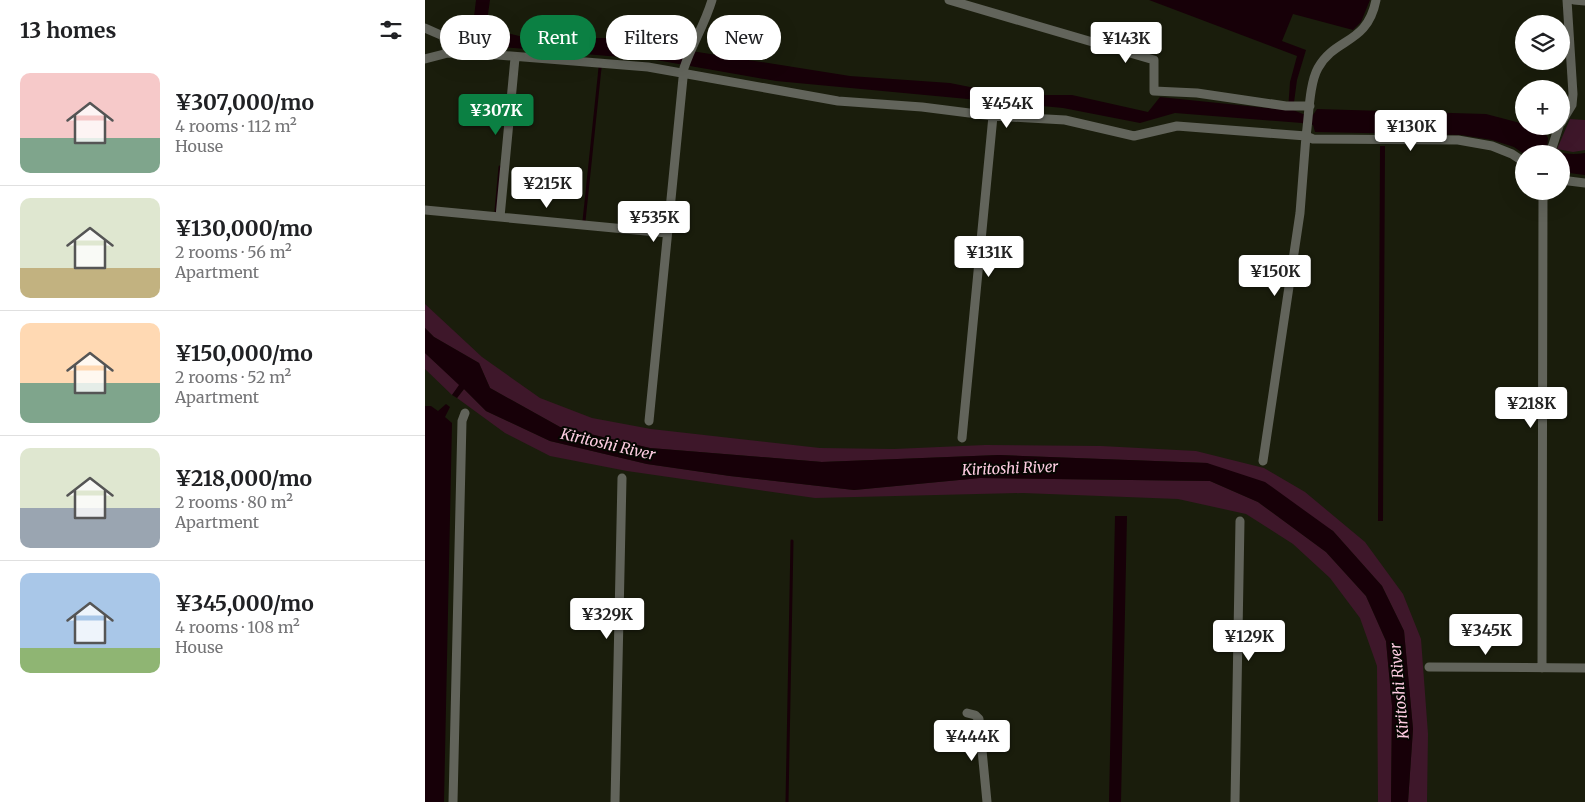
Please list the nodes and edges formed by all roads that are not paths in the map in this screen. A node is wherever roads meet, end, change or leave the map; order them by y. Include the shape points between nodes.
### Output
1 (712, 0) edge
2 (949, 0) edge
3 (1376, 0) edge
4 (1567, 0) edge
5 (1574, 0) edge
6 (1585, 1) edge
7 (425, 28) edge
8 (440, 35) edge
9 (440, 55) edge
10 (510, 58) edge
11 (515, 58) junction
12 (425, 59) edge
13 (683, 71) junction
14 (1570, 108) edge
15 (1310, 110) junction
16 (993, 116) junction
17 (1307, 131) junction
18 (1515, 156) edge
19 (1570, 181) edge
20 (1585, 182) edge
21 (1543, 200) edge
22 (425, 210) edge
23 (500, 217) junction
24 (667, 233) junction
25 (465, 413) dead end
26 (649, 421) dead end
27 (962, 438) dead end
28 (1263, 461) dead end
29 (623, 478) dead end
30 (1241, 520) dead end
31 (1429, 667) dead end
32 (1542, 668) junction
33 (1585, 668) edge
34 (967, 713) dead end
35 (453, 802) edge
36 (615, 802) edge
37 (987, 802) edge
38 (1235, 802) edge

1 - 13 street via 705,25 691,47
2 - 15 street via 1154,60 1154,91 1197,93
3 - 15 street via 1369,23 1324,59 1317,70
4 - 14 street via 1573,94
5 - 6 street
7 - 8 street
9 - 12 street
10 - 11 street
11 - 13 street
11 - 23 street
13 - 16 street via 837,101
13 - 24 street
15 - 17 street
16 - 17 street via 1065,120 1134,136 1177,126
16 - 27 street
17 - 18 street via 1313,139 1458,140 1491,146
17 - 28 street via 1300,213
19 - 20 street
21 - 32 street
22 - 23 street
23 - 24 street
24 - 26 street
25 - 35 street via 461,421
29 - 36 street
30 - 38 street
31 - 32 street
32 - 33 street
34 - 37 street via 979,719

